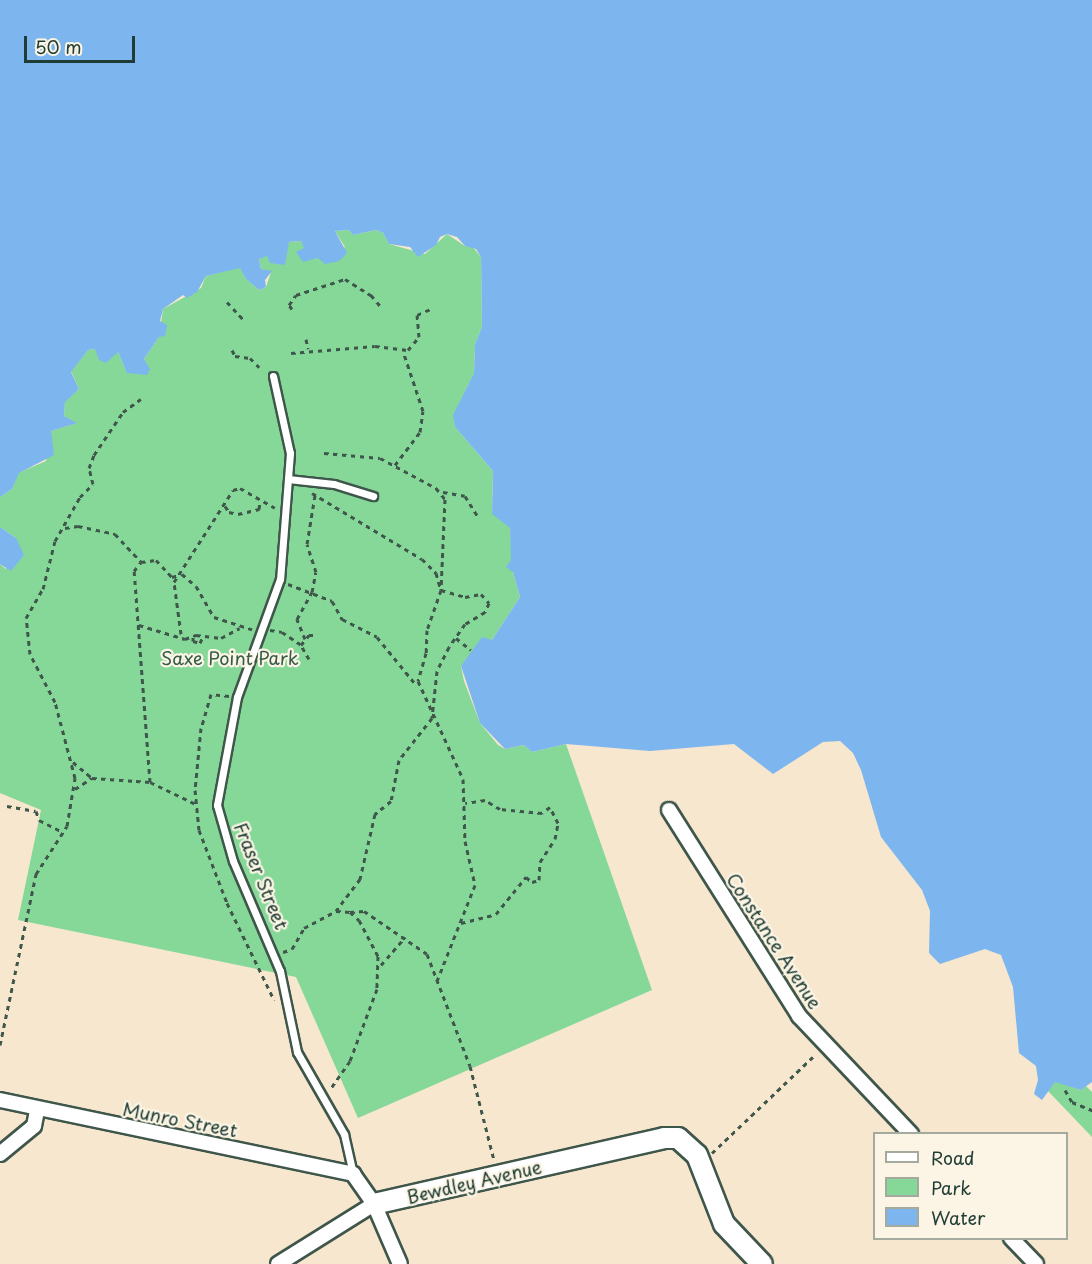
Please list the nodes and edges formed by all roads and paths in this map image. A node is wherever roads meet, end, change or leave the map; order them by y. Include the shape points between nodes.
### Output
1 (227, 302) dead end
2 (381, 308) dead end
3 (433, 308) dead end
4 (292, 309) dead end
5 (245, 321) dead end
6 (306, 339) dead end
7 (232, 350) dead end
8 (308, 350) junction
9 (403, 351) junction
10 (291, 353) dead end
11 (259, 367) dead end
12 (273, 376) dead end
13 (141, 399) dead end
14 (324, 453) dead end
15 (395, 465) junction
16 (288, 479) junction
17 (305, 489) dead end
18 (443, 492) junction
19 (315, 495) junction
20 (373, 496) dead end
21 (260, 502) junction
22 (225, 506) junction
23 (286, 514) junction
24 (479, 518) dead end
25 (65, 528) junction
26 (141, 562) junction
27 (182, 574) junction
28 (279, 582) junction
29 (441, 590) junction
30 (312, 592) junction
31 (138, 625) junction
32 (242, 628) junction
33 (263, 630) junction
34 (181, 634) junction
35 (315, 635) dead end
36 (194, 636) junction
37 (202, 636) junction
38 (456, 637) junction
39 (305, 639) junction
40 (301, 645) junction
41 (471, 650) dead end
42 (309, 659) dead end
43 (418, 687) junction
44 (432, 718) junction
45 (70, 758) junction
46 (92, 778) junction
47 (150, 782) junction
48 (74, 791) junction
49 (465, 803) junction
50 (196, 804) dead end
51 (7, 806) dead end
52 (669, 810) dead end
53 (63, 832) junction
54 (336, 911) junction
55 (350, 912) junction
56 (461, 923) junction
57 (405, 937) junction
58 (273, 955) junction
59 (379, 967) junction
60 (437, 981) junction
61 (826, 1044) junction
62 (0, 1045) edge
63 (1065, 1090) dead end
64 (324, 1098) junction
65 (0, 1100) edge
66 (37, 1110) junction
67 (1092, 1110) edge
68 (909, 1132) edge
69 (0, 1154) edge
70 (701, 1164) junction
71 (353, 1174) junction
72 (499, 1176) junction
73 (374, 1204) junction
74 (1012, 1240) edge
75 (278, 1264) edge
76 (400, 1264) edge
77 (762, 1264) edge
78 (1036, 1264) edge

1 - 5 path
2 - 4 path via 371,295 345,279 296,295 289,305
3 - 9 path via 417,315 418,342
6 - 8 path
7 - 11 path via 235,356 250,357
8 - 9 path via 375,346
8 - 10 path
9 - 15 path via 423,411 420,432
12 - 16 lane, Fraser Street via 290,453
13 - 25 path via 123,412 94,455 89,468 93,484 80,497
14 - 15 path via 380,458
15 - 18 path
16 - 20 lane via 334,484
16 - 23 lane, Fraser Street
17 - 19 path
18 - 24 path via 465,496
18 - 29 path via 446,529
19 - 29 path via 422,559 436,573
19 - 30 path via 307,544 316,572
21 - 22 path via 259,509 238,514 229,512
21 - 22 path via 236,488
21 - 23 path
22 - 27 path via 181,566
23 - 28 lane, Fraser Street
25 - 26 path via 78,526 115,534
25 - 45 path via 55,541 43,589 24,626 30,654 55,702
26 - 27 path via 156,560 172,577
26 - 31 path via 132,579
27 - 32 path via 196,586 214,617
27 - 34 path via 174,582
28 - 30 path
28 - 33 lane, Fraser Street
29 - 38 path via 465,597 486,595 489,603
29 - 43 path via 427,630
30 - 39 path via 298,612
30 - 43 path via 332,602 342,619 377,637
31 - 34 path
31 - 47 path
32 - 33 path
32 - 37 path via 221,638
33 - 40 path via 282,632
33 - 58 lane, Fraser Street via 237,697 217,805 233,861
34 - 36 path via 185,639
35 - 39 path
36 - 37 path
36 - 37 path via 193,641 200,643
38 - 41 path
38 - 44 path via 437,671
39 - 40 path
40 - 42 path
43 - 44 path
44 - 49 path via 458,761
44 - 54 path via 399,760 391,801 375,814 364,868
45 - 46 path
45 - 48 path
46 - 47 path
46 - 48 path
47 - 50 path
48 - 53 path via 71,814
49 - 56 path via 465,841 475,885
49 - 56 path via 485,800 501,809 542,813 550,807 558,823 555,839 540,862 539,880 532,882 526,877 496,914
51 - 53 path via 36,811 39,820
52 - 61 street, Constance Avenue via 799,1016
53 - 62 path via 36,874
54 - 55 path
54 - 58 path via 304,928 292,949
55 - 57 path via 364,911
55 - 59 path via 370,938
56 - 60 path
57 - 59 path
57 - 60 path via 427,954
58 - 64 lane, Fraser Street via 288,999 297,1052
59 - 64 path via 376,989 350,1061
60 - 72 path via 470,1065
61 - 68 street, Constance Avenue
61 - 70 path
63 - 67 path via 1072,1102
64 - 71 lane, Fraser Street via 349,1146
65 - 66 street, Munro Street
66 - 69 street via 34,1126
66 - 71 street, Munro Street
70 - 72 street, Bewdley Avenue via 684,1141 664,1138
70 - 77 street via 724,1224
71 - 73 street, Fraser Street
72 - 73 street, Bewdley Avenue
73 - 75 street, Bewdley Avenue
73 - 76 street, Fraser Street
74 - 78 street

